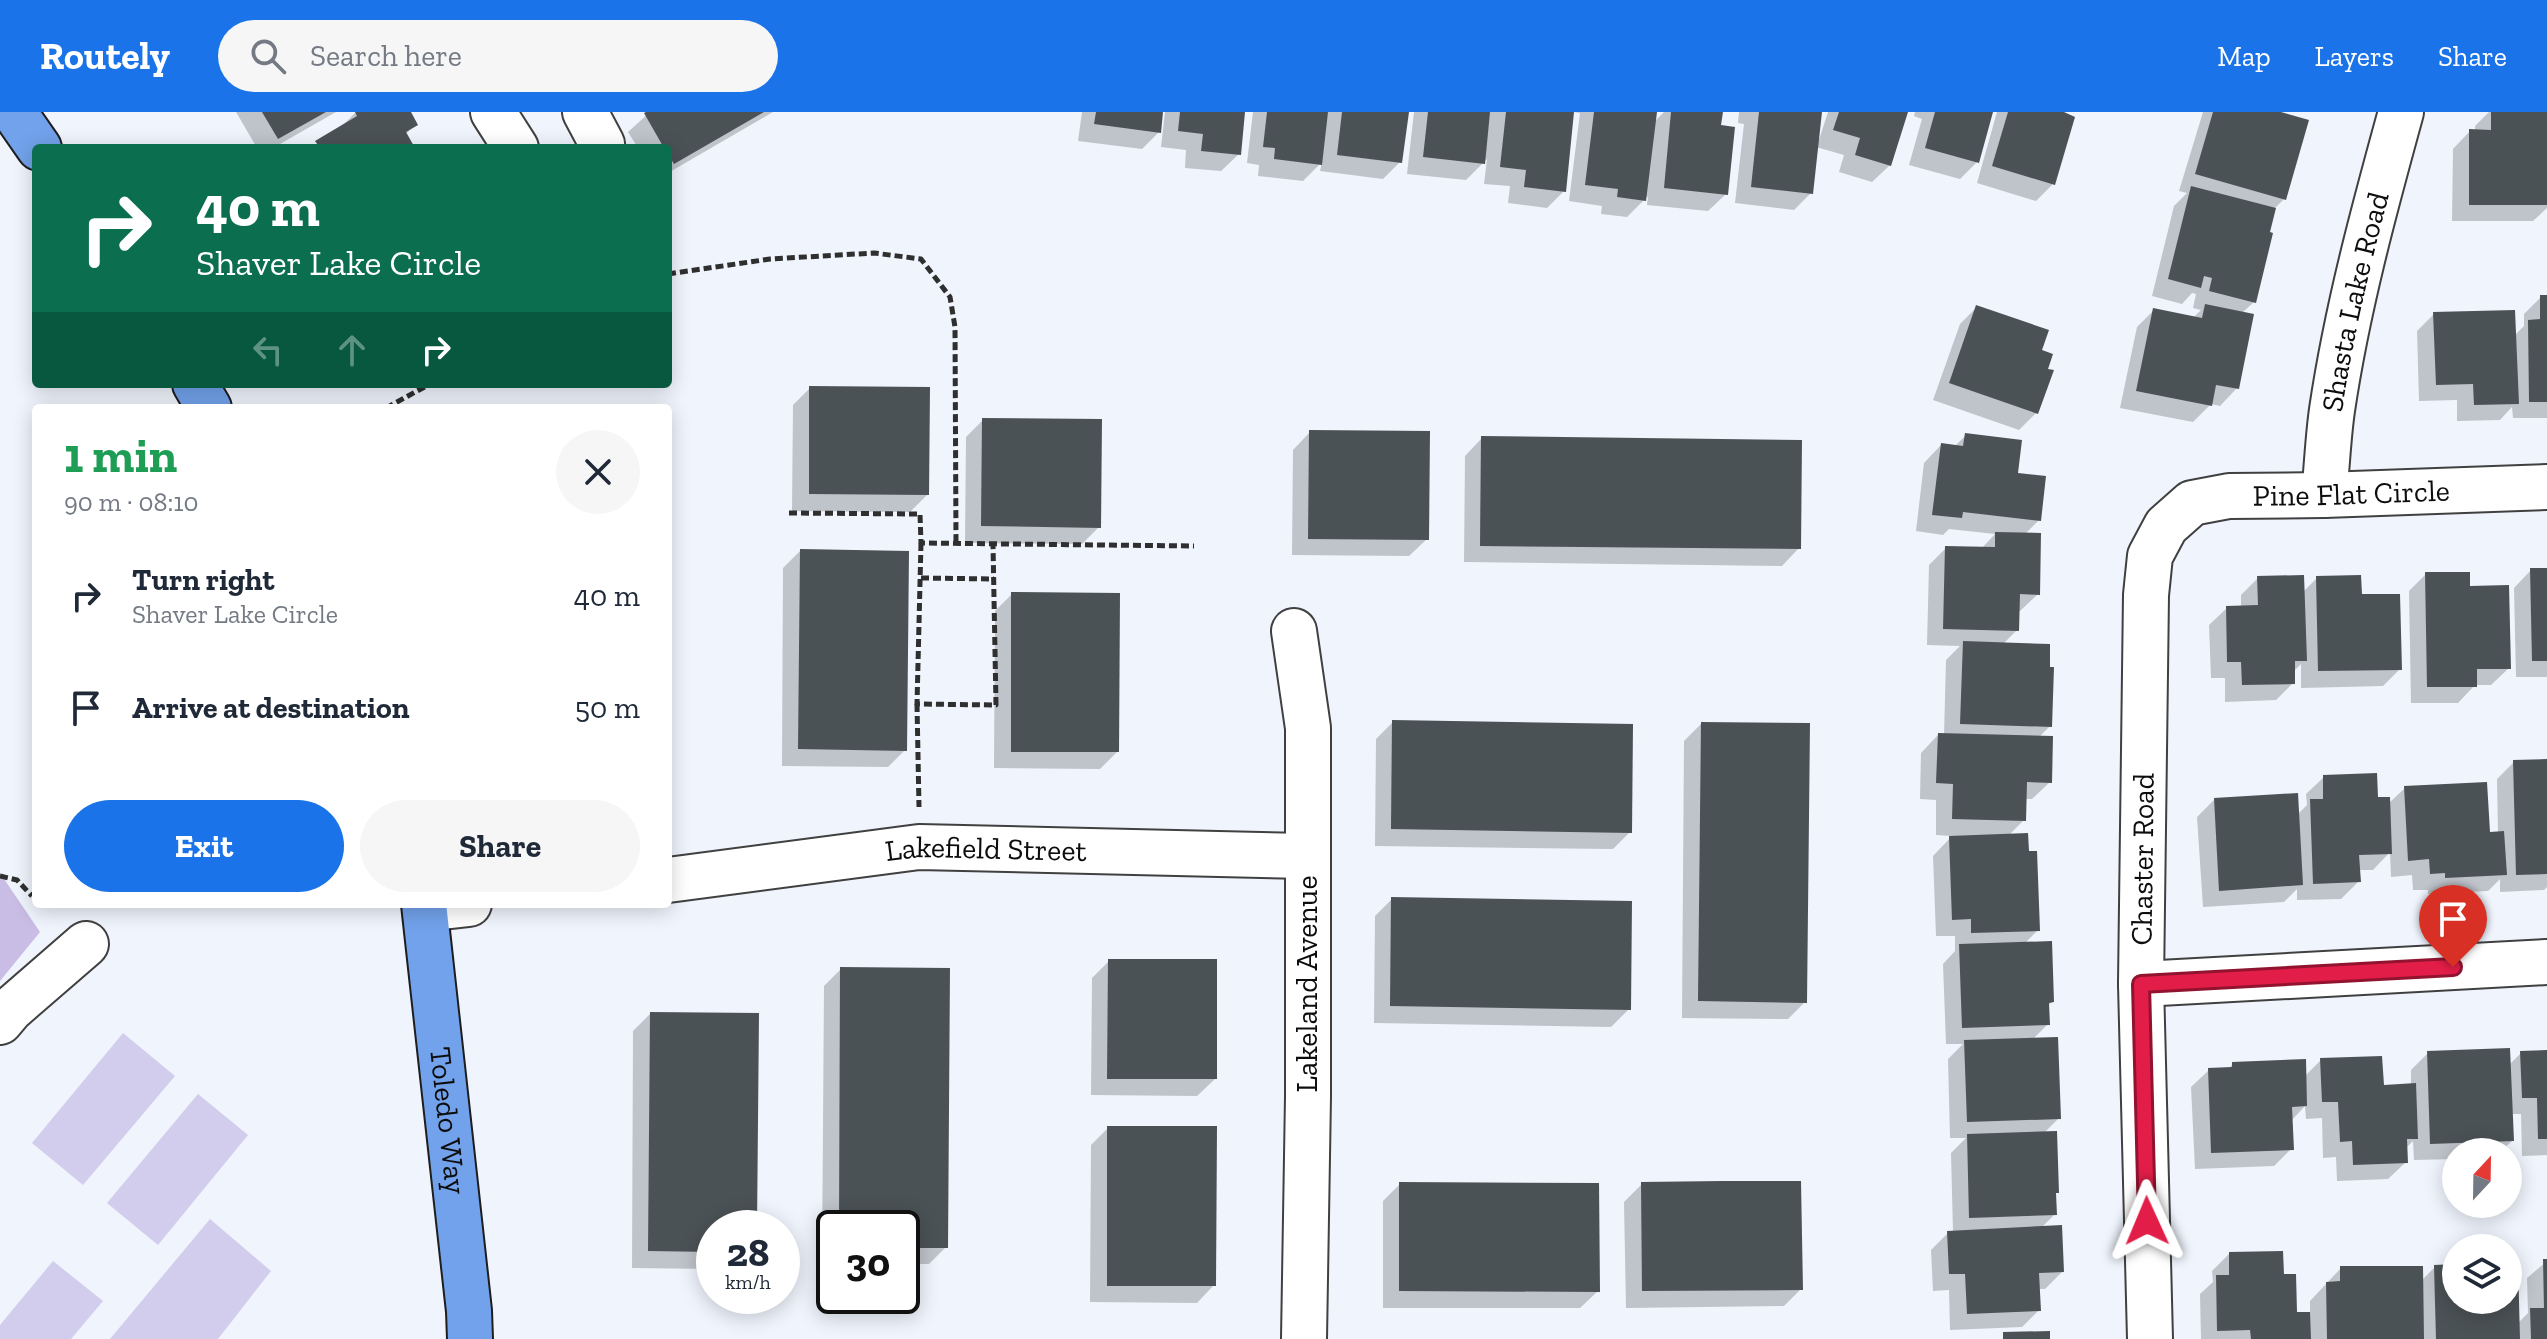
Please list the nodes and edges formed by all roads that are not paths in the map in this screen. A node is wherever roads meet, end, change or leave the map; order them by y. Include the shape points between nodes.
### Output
1 (14, 112) edge
2 (493, 112) edge
3 (585, 112) edge
4 (2401, 112) edge
5 (36, 144) edge
6 (513, 144) edge
7 (602, 144) edge
8 (2547, 487) edge
9 (2324, 495) junction
10 (2166, 526) joint
11 (1294, 631) dead end
12 (1306, 856) junction
13 (672, 879) edge
14 (424, 908) edge
15 (86, 944) dead end
16 (2547, 962) edge
17 (2141, 984) junction
18 (0, 1022) edge
19 (470, 1339) edge
20 (1304, 1339) edge
21 (2150, 1339) edge

1 - 5 main road
2 - 6 street
3 - 7 street
4 - 9 street, Shasta Lake Road via 2342,354
8 - 9 street, Pine Flat Circle
9 - 10 street, Pine Flat Circle via 2229,496 2192,503
10 - 17 street, Chaster Road via 2150,556 2146,595
11 - 12 street, Lakeland Avenue via 1308,728
12 - 13 street, Lakefield Street via 919,847
12 - 20 street, Lakeland Avenue
14 - 19 main road, Toledo Way
15 - 18 street
16 - 17 street
17 - 21 street, Chaster Road

